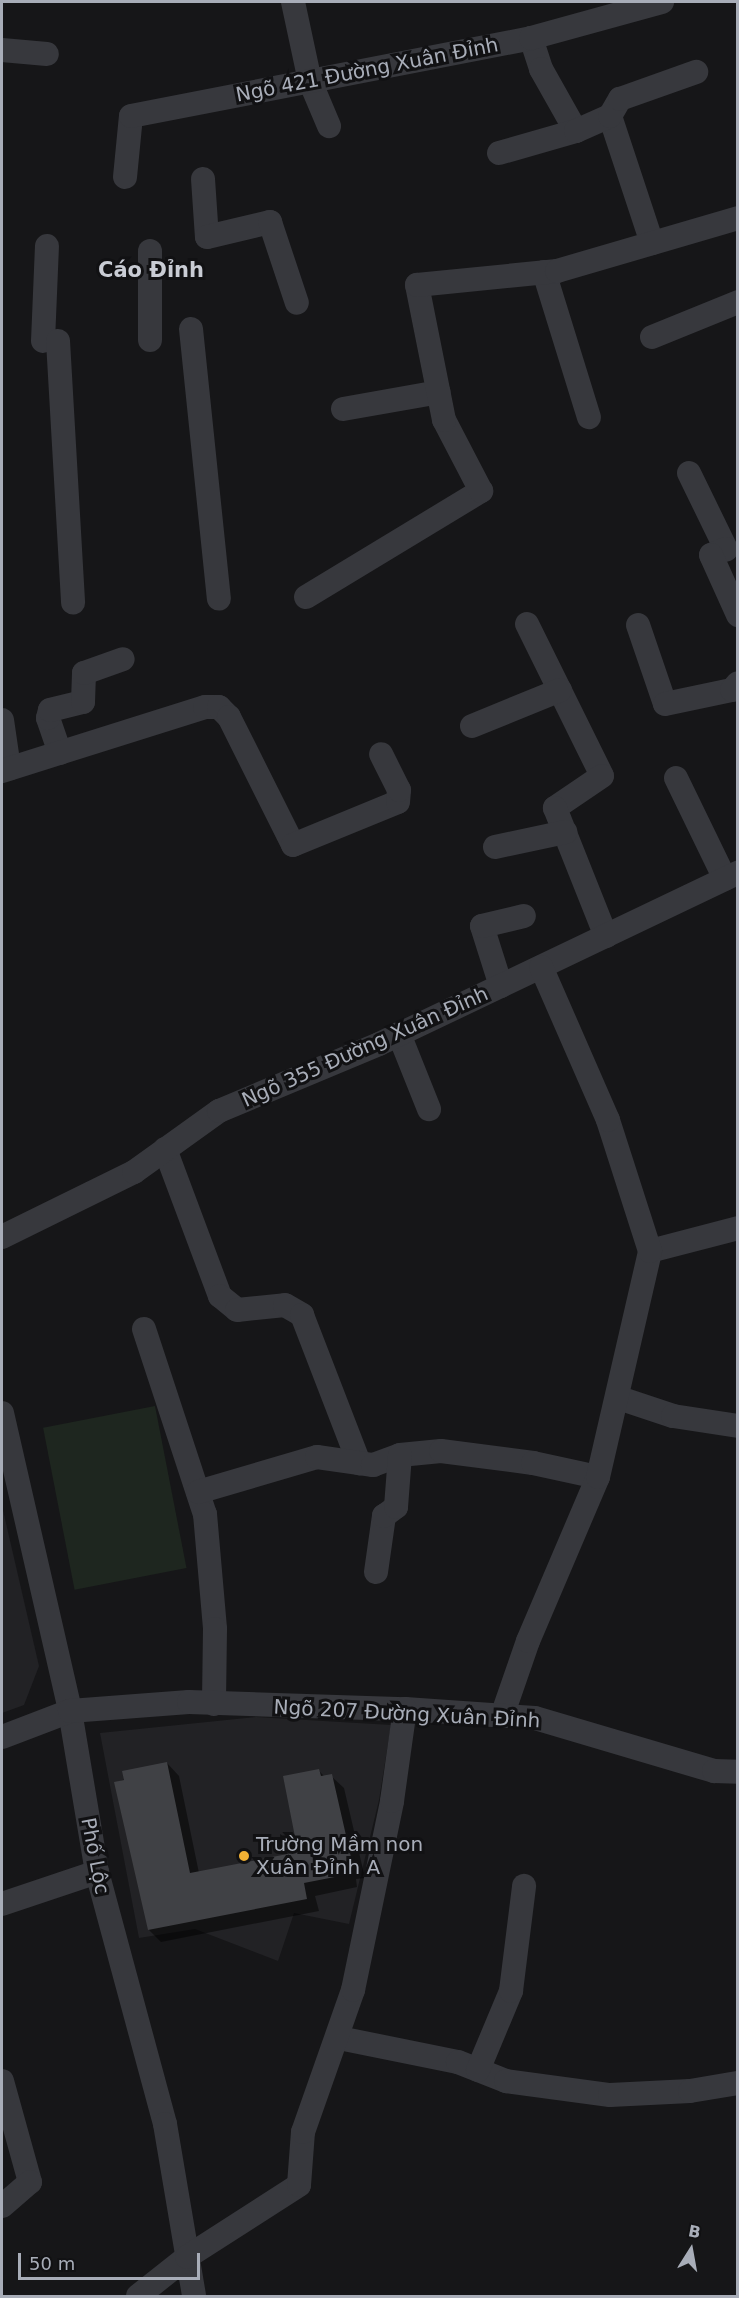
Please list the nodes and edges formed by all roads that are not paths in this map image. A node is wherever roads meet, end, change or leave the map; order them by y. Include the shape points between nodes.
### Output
1 (293, 2) edge
2 (662, 2) edge
3 (531, 38) junction
4 (2, 51) edge
5 (47, 54) dead end
6 (696, 72) dead end
7 (310, 81) junction
8 (610, 116) junction
9 (329, 126) dead end
10 (576, 131) junction
11 (499, 153) dead end
12 (125, 177) dead end
13 (203, 179) dead end
14 (738, 218) edge
15 (652, 243) junction
16 (47, 246) dead end
17 (150, 251) dead end
18 (544, 272) junction
19 (738, 302) edge
20 (297, 303) dead end
21 (191, 329) dead end
22 (652, 337) dead end
23 (150, 340) dead end
24 (438, 392) junction
25 (343, 409) dead end
26 (589, 417) dead end
27 (688, 473) dead end
28 (306, 597) dead end
29 (219, 599) dead end
30 (73, 603) dead end
31 (738, 615) edge
32 (526, 624) dead end
33 (638, 625) dead end
34 (123, 659) dead end
35 (560, 690) junction
36 (736, 692) edge
37 (2, 720) edge
38 (472, 726) dead end
39 (60, 753) junction
40 (381, 754) dead end
41 (5, 770) edge
42 (676, 778) dead end
43 (565, 832) junction
44 (495, 847) dead end
45 (731, 876) edge
46 (524, 916) dead end
47 (606, 936) junction
48 (541, 967) junction
49 (501, 986) junction
50 (399, 1034) junction
51 (429, 1109) dead end
52 (165, 1149) junction
53 (738, 1228) edge
54 (2, 1237) edge
55 (650, 1251) junction
56 (144, 1329) dead end
57 (619, 1398) junction
58 (2, 1413) edge
59 (738, 1426) edge
60 (400, 1455) junction
61 (359, 1463) junction
62 (598, 1478) junction
63 (198, 1492) junction
64 (376, 1572) dead end
65 (214, 1704) junction
66 (405, 1709) junction
67 (70, 1711) junction
68 (502, 1716) junction
69 (2, 1737) edge
70 (738, 1772) edge
71 (97, 1872) junction
72 (524, 1886) dead end
73 (2, 1904) edge
74 (339, 2038) junction
75 (478, 2070) junction
76 (2, 2081) edge
77 (738, 2083) edge
78 (2, 2206) edge
79 (187, 2257) junction
80 (138, 2296) edge
81 (194, 2296) edge

1 - 7 street
2 - 3 street, Ngõ 421 Đường Xuân Đỉnh
3 - 7 street, Ngõ 421 Đường Xuân Đỉnh
3 - 10 street via 541,69
4 - 5 street
6 - 8 street via 621,99
7 - 9 street
7 - 12 street, Ngõ 421 Đường Xuân Đỉnh via 131,116
8 - 10 street
8 - 15 street
10 - 11 street
13 - 20 street via 207,237 270,222
14 - 15 street
15 - 18 street
16 - 30 street
17 - 23 street
18 - 24 street via 417,285
18 - 26 street
19 - 22 street
21 - 29 street
24 - 25 street
24 - 28 street via 444,420 481,490
27 - 31 street via 726,549 711,555
32 - 35 street
33 - 36 street via 665,704
34 - 39 street via 84,673 83,702 50,710 48,718
35 - 38 street
35 - 43 street via 602,776 555,808
37 - 41 street
39 - 40 street via 205,707 219,707 229,717 294,845 398,802 399,790
39 - 41 street
42 - 45 street
43 - 44 street
43 - 47 street
45 - 47 street, Ngõ 355 Đường Xuân Đỉnh
46 - 49 street via 482,926
47 - 48 street, Ngõ 355 Đường Xuân Đỉnh
48 - 49 street, Ngõ 355 Đường Xuân Đỉnh
48 - 55 street via 608,1120
49 - 50 street, Ngõ 355 Đường Xuân Đỉnh
50 - 51 street
50 - 52 street, Ngõ 355 Đường Xuân Đỉnh via 219,1111
52 - 54 street, Ngõ 355 Đường Xuân Đỉnh via 134,1172
52 - 61 street via 220,1296 237,1310 285,1305 302,1315
53 - 55 street
55 - 57 street
56 - 63 street
57 - 59 street via 673,1416
57 - 62 street
58 - 67 street, Phố Lộc
60 - 61 street via 373,1465
60 - 62 street via 441,1451 533,1463
60 - 64 street via 396,1507 384,1516
61 - 63 street via 317,1457
62 - 68 street via 528,1641
63 - 65 street via 205,1514 215,1629
65 - 66 street, Ngõ 207 Đường Xuân Đỉnh
65 - 67 street, Ngõ 207 Đường Xuân Đỉnh
66 - 68 street, Ngõ 207 Đường Xuân Đỉnh
66 - 74 street via 393,1801
67 - 69 street, Ngõ 207 Đường Xuân Đỉnh
67 - 71 street, Phố Lộc
68 - 70 street, Ngõ 207 Đường Xuân Đỉnh via 535,1718 714,1771
71 - 73 street
71 - 79 street, Phố Lộc via 165,2124
72 - 75 street via 511,1991
74 - 75 street via 458,2062
74 - 79 street via 303,2132 299,2185
75 - 77 street via 506,2081 610,2095 690,2091
76 - 78 street via 30,2182
79 - 80 street
79 - 81 street, Phố Lộc

